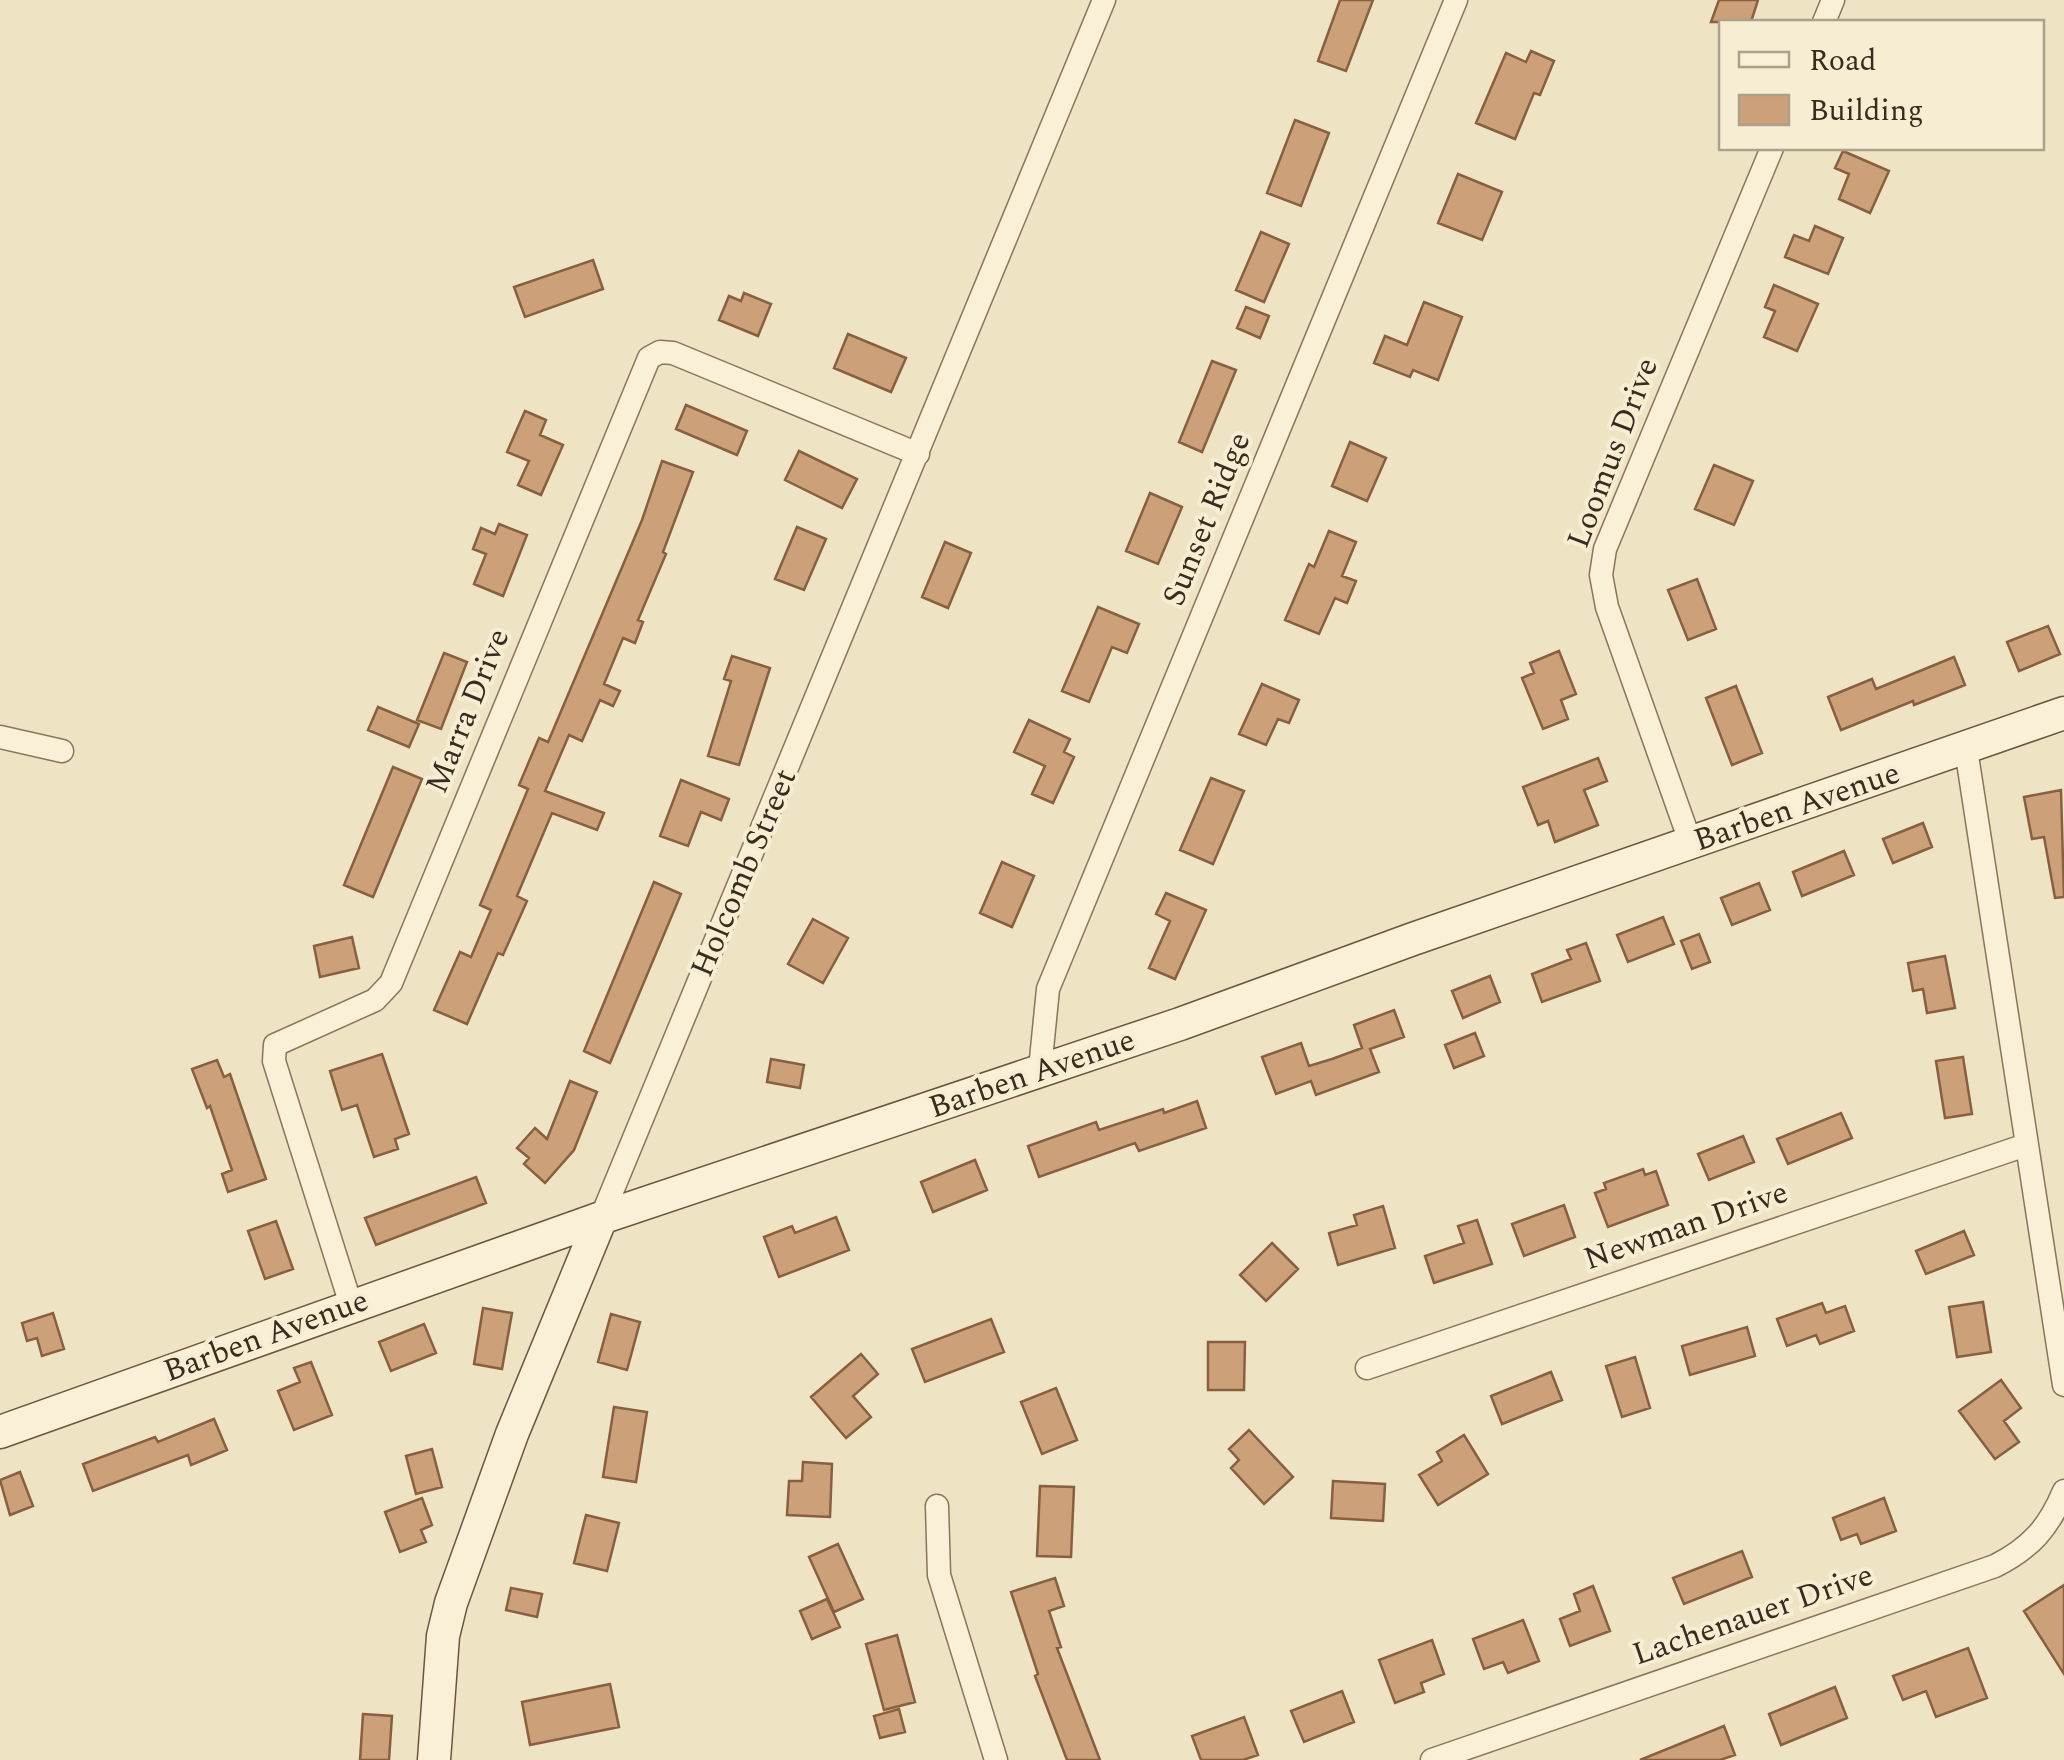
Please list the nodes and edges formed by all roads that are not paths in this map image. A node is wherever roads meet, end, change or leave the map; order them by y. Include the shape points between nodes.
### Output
1 (1104, 0) edge
2 (1456, 0) edge
3 (1771, 150) edge
4 (918, 454) junction
5 (2064, 713) edge
6 (0, 737) edge
7 (1966, 749) junction
8 (62, 751) dead end
9 (1691, 844) junction
10 (1040, 1069) junction
11 (2026, 1145) junction
12 (601, 1218) junction
13 (351, 1305) junction
14 (1367, 1368) dead end
15 (2064, 1385) edge
16 (0, 1432) edge
17 (2064, 1491) edge
18 (936, 1506) dead end
19 (434, 1760) edge
20 (996, 1760) edge
21 (1432, 1760) edge

1 - 4 street, Holcomb Street
2 - 10 street, Sunset Ridge via 1048,988
3 - 9 street, Loomus Drive via 1605,549 1601,576
4 - 12 street, Holcomb Street
4 - 13 street, Marra Drive via 673,353 649,358 391,982 375,1000 275,1045 274,1062
5 - 7 street, Barben Avenue
6 - 8 street
7 - 9 street, Barben Avenue
7 - 11 street
9 - 10 street, Barben Avenue
10 - 12 street, Barben Avenue
11 - 14 street, Newman Drive
11 - 15 street
12 - 13 street, Barben Avenue
12 - 19 street, Holcomb Street via 451,1603
13 - 16 street, Barben Avenue
17 - 21 street, Lachenauer Drive via 2039,1537 1995,1566
18 - 20 street via 939,1576

